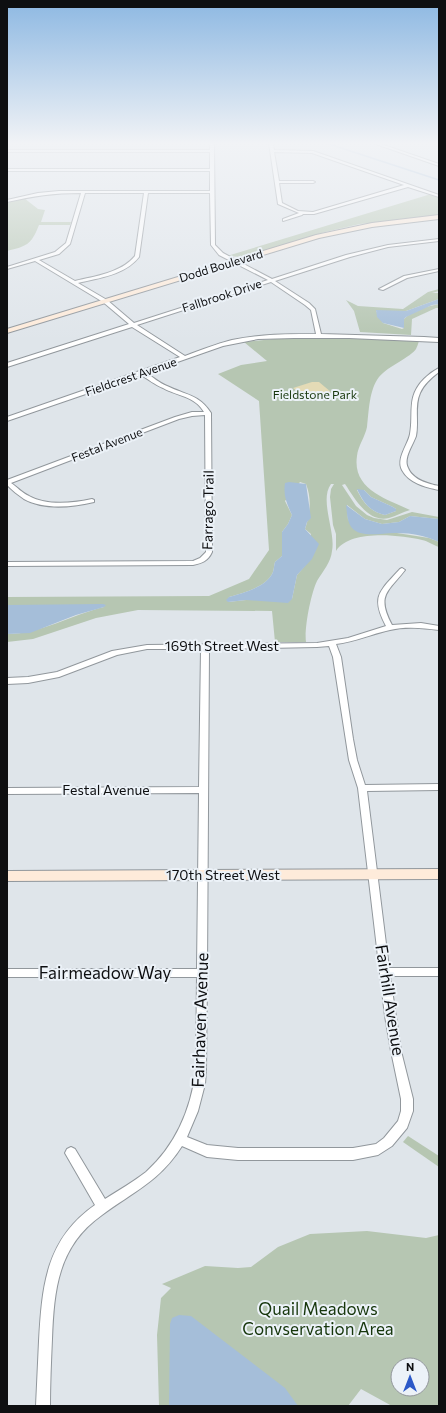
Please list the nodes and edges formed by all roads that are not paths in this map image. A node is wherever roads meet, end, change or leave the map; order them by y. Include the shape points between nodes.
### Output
1 (78, 209) edge
2 (144, 209) edge
3 (212, 209) edge
4 (290, 209) edge
5 (327, 209) edge
6 (301, 214) junction
7 (439, 217) edge
8 (285, 220) dead end
9 (439, 240) edge
10 (36, 260) junction
11 (234, 262) junction
12 (7, 268) edge
13 (439, 270) edge
14 (271, 280) junction
15 (74, 283) junction
16 (380, 289) dead end
17 (105, 301) junction
18 (133, 325) junction
19 (7, 331) edge
20 (319, 336) junction
21 (439, 340) edge
22 (185, 358) junction
23 (7, 365) edge
24 (439, 370) edge
25 (142, 373) junction
26 (208, 413) junction
27 (7, 419) edge
28 (7, 482) edge
29 (439, 488) edge
30 (92, 501) dead end
31 (7, 564) edge
32 (402, 570) dead end
33 (390, 627) junction
34 (439, 628) edge
35 (332, 644) junction
36 (205, 646) junction
37 (7, 680) edge
38 (439, 787) edge
39 (362, 788) junction
40 (204, 790) junction
41 (7, 791) edge
42 (372, 874) junction
43 (439, 874) edge
44 (7, 876) edge
45 (204, 876) junction
46 (384, 972) junction
47 (439, 972) edge
48 (7, 973) edge
49 (202, 973) junction
50 (180, 1140) junction
51 (71, 1153) dead end
52 (103, 1207) junction
53 (43, 1406) edge

1 - 10 street via 68,244 57,253
2 - 15 street via 137,256 134,261 123,268
3 - 11 street via 213,245
4 - 6 street
5 - 6 street
6 - 8 street
7 - 11 street, Dodd Boulevard via 349,229
9 - 14 street, Fallbrook Drive via 365,251
10 - 12 street
10 - 15 street
11 - 14 street
11 - 17 street, Dodd Boulevard
13 - 16 street via 406,277
14 - 18 street, Fallbrook Drive
14 - 20 street via 313,310
15 - 17 street
17 - 18 street
17 - 19 street, Dodd Boulevard
18 - 22 street
18 - 23 street, Fallbrook Drive
20 - 21 street, Fieldcrest Avenue via 380,336
20 - 22 street, Fieldcrest Avenue via 256,337
22 - 25 street, Fieldcrest Avenue
24 - 29 street via 418,390 414,401 413,434 404,463 405,470 415,479
25 - 26 street via 167,388 193,398 204,406
25 - 27 street, Fieldcrest Avenue
26 - 28 street, Festal Avenue via 178,418
26 - 31 street, Farrago Trail via 209,552 206,558 193,563
28 - 30 street via 27,498 37,501 82,504
32 - 33 street via 384,592 381,600 381,607
33 - 34 street, 169th Street West via 421,625
33 - 35 street, 169th Street West
35 - 36 street, 169th Street West
35 - 39 street, Fairhill Avenue via 337,657 350,746
36 - 37 street, 169th Street West via 130,649 59,674 28,680
36 - 40 street, Fairhaven Avenue
38 - 39 street
39 - 42 street, Fairhill Avenue
40 - 41 street, Festal Avenue
40 - 45 street, Fairhaven Avenue
42 - 43 street, 170th Street West
42 - 45 street, 170th Street West
42 - 46 street, Fairhill Avenue
44 - 45 street, 170th Street West
45 - 49 street, Fairhaven Avenue
46 - 47 street
46 - 50 street, Fairhill Avenue via 396,1051 407,1099 403,1124 388,1142 378,1149 353,1154 238,1154 207,1151
48 - 49 street, Fairmeadow Way
49 - 50 street, Fairhaven Avenue via 200,1088 195,1107
50 - 52 street, Fairhaven Avenue via 156,1171
51 - 52 street
52 - 53 street, Fairhaven Avenue via 92,1214 72,1236 52,1274 47,1306

